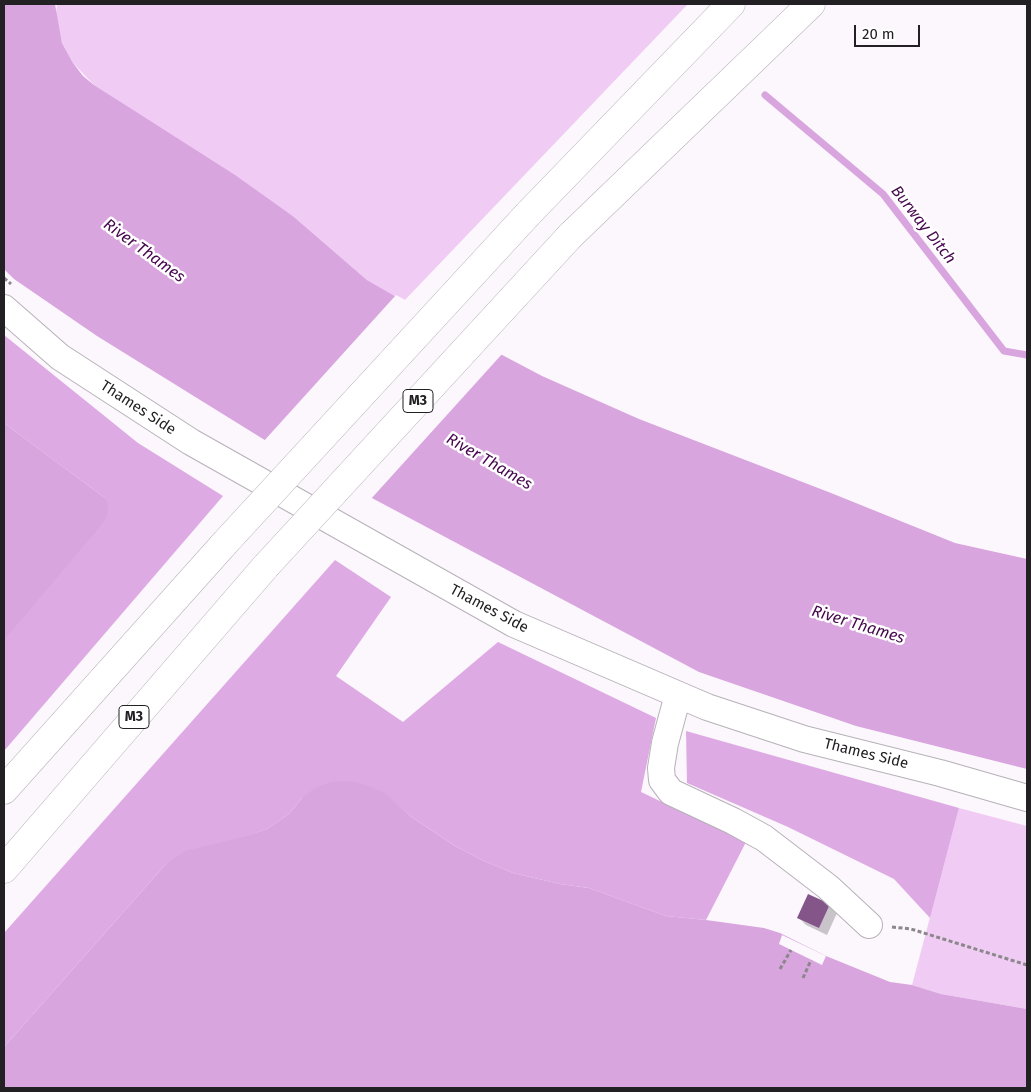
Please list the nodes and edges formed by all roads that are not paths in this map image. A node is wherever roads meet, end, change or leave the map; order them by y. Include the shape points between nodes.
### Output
1 (731, 4) edge
2 (811, 4) edge
3 (4, 308) edge
4 (678, 695) junction
5 (4, 790) edge
6 (1027, 798) edge
7 (4, 869) edge
8 (869, 925) road end

1 - 5 highway, bridge via 528,214 224,544
2 - 7 highway, M3, bridge via 570,236 266,566
3 - 4 street, Thames Side via 60,357 191,442 514,624
4 - 6 street, Thames Side via 804,739
4 - 8 street via 661,768 662,780 671,792 764,838 828,887

